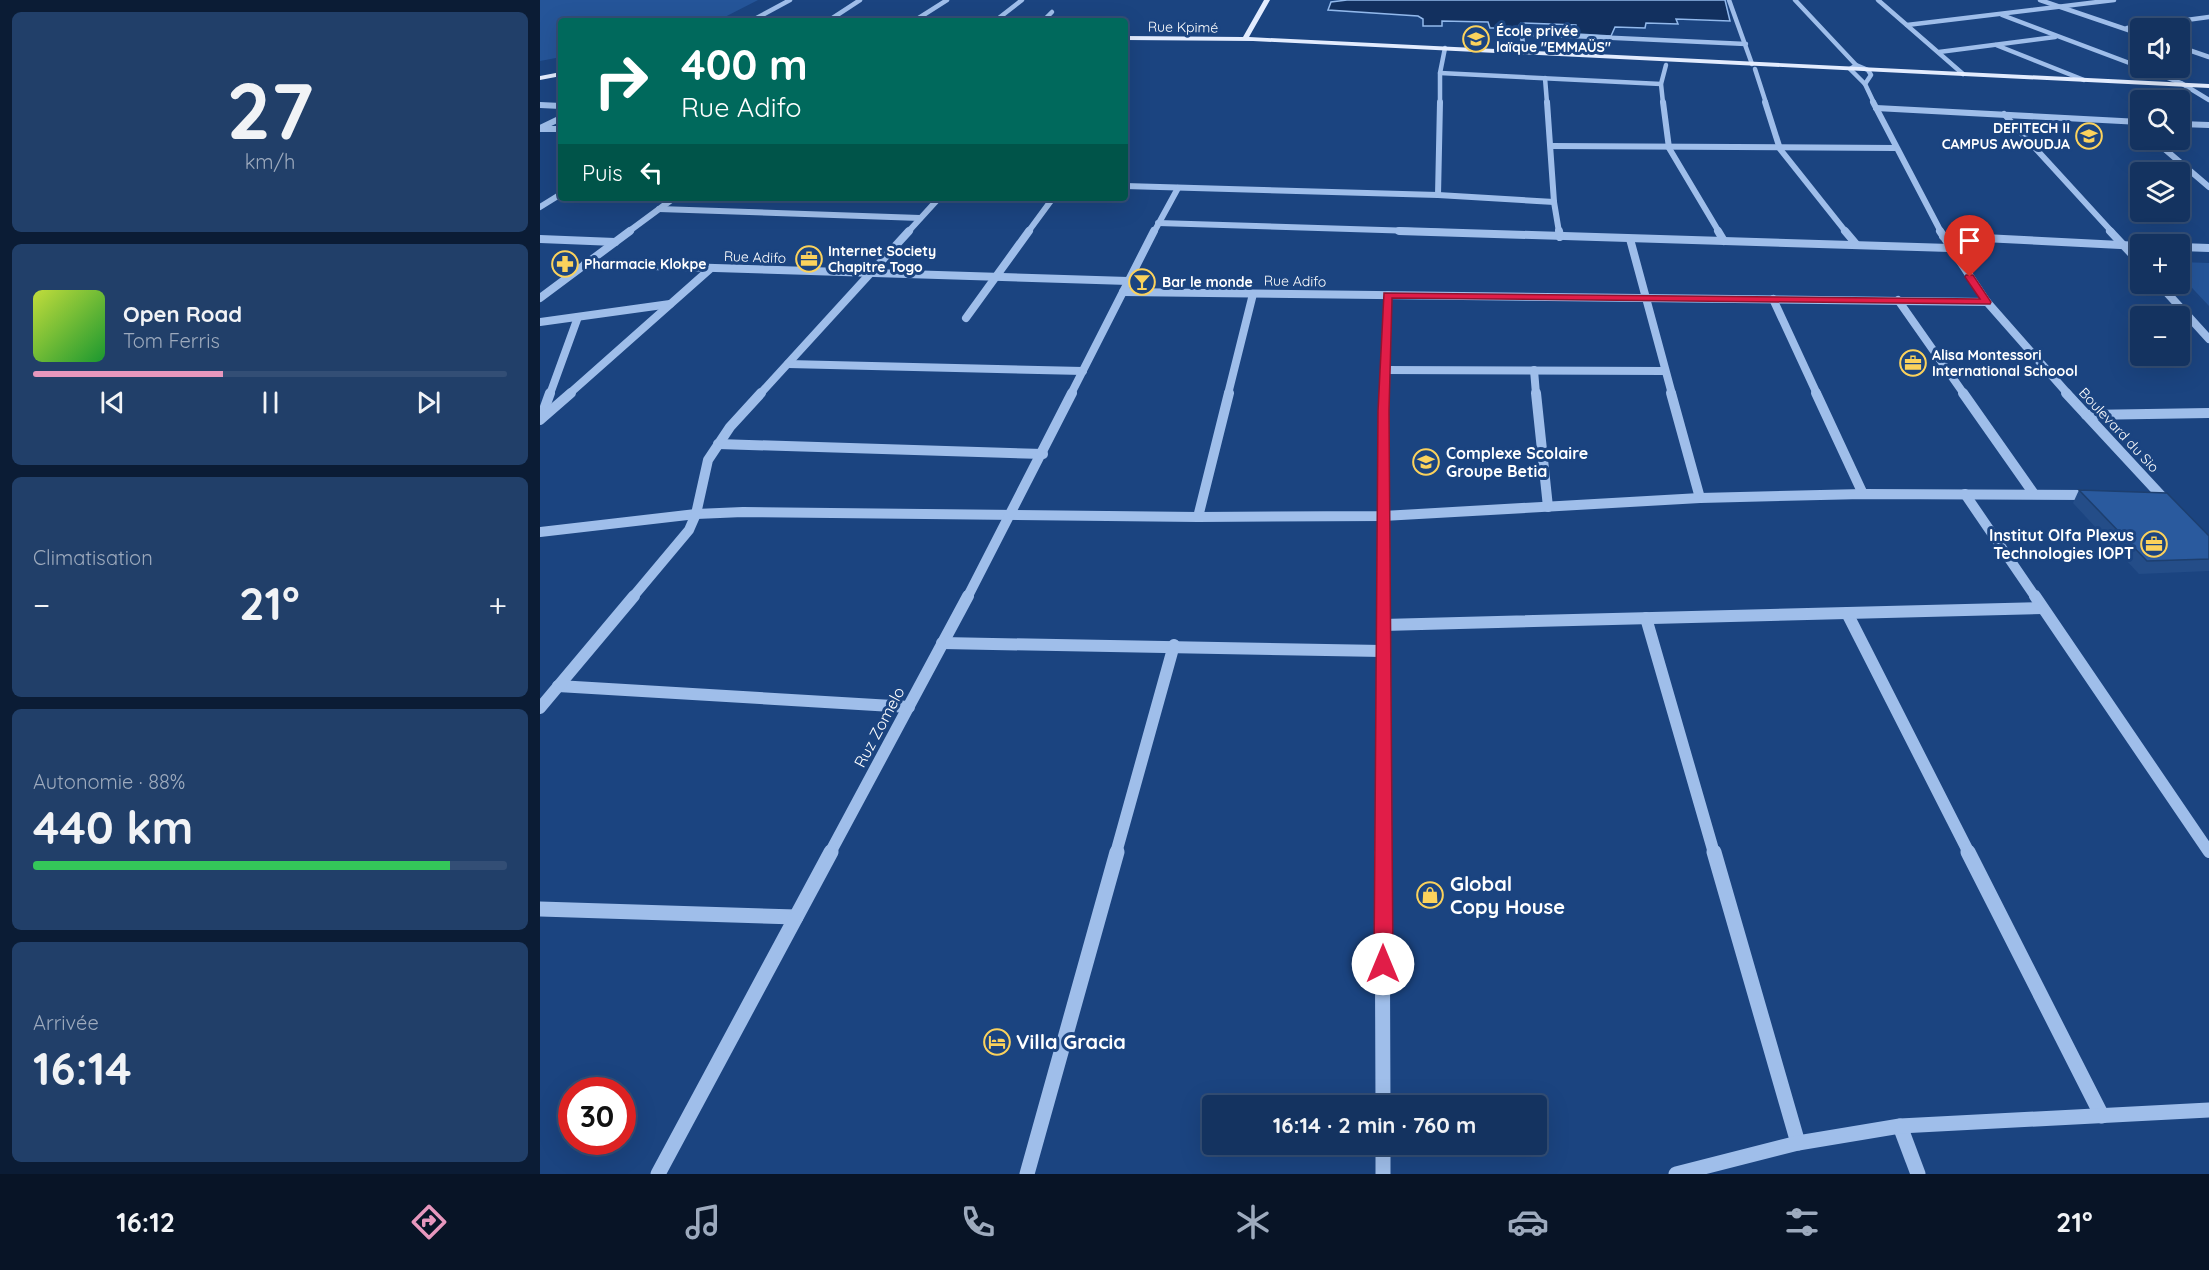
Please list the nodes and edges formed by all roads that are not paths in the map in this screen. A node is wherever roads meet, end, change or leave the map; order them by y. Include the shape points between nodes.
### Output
1 (790, 0) edge
2 (860, 0) edge
3 (947, 0) edge
4 (1022, 0) edge
5 (1267, 0) edge
6 (1729, 0) edge
7 (1796, 0) edge
8 (1878, 0) edge
9 (1883, 0) edge
10 (2040, 0) edge
11 (2114, 0) edge
12 (2059, 6) junction
13 (1052, 12) dead end
14 (1999, 14) junction
15 (2209, 17) edge
16 (757, 18) edge
17 (833, 18) edge
18 (919, 18) edge
19 (999, 18) edge
20 (1046, 18) edge
21 (1907, 25) junction
22 (2124, 28) junction
23 (1263, 29) dead end
24 (2130, 30) edge
25 (2058, 36) junction
26 (1128, 38) edge
27 (1242, 41) junction
28 (1258, 42) junction
29 (1128, 44) edge
30 (1746, 44) junction
31 (1995, 45) junction
32 (1443, 50) junction
33 (2190, 50) edge
34 (2209, 50) edge
35 (1524, 52) junction
36 (1939, 52) junction
37 (2195, 52) junction
38 (2209, 57) edge
39 (2130, 63) edge
40 (1666, 65) junction
41 (1754, 66) junction
42 (558, 69) edge
43 (1853, 69) junction
44 (540, 72) edge
45 (1440, 73) junction
46 (1869, 73) junction
47 (1964, 74) junction
48 (558, 75) edge
49 (540, 78) edge
50 (1545, 78) junction
51 (2168, 78) edge
52 (2084, 80) junction
53 (1662, 84) junction
54 (1865, 84) junction
55 (2186, 85) junction
56 (2209, 86) edge
57 (2197, 92) junction
58 (2209, 93) edge
59 (2209, 100) edge
60 (540, 105) edge
61 (558, 106) edge
62 (1876, 108) junction
63 (2004, 114) junction
64 (558, 119) edge
65 (2130, 121) edge
66 (2190, 124) edge
67 (2209, 125) edge
68 (540, 128) edge
69 (558, 129) edge
70 (1552, 146) junction
71 (1669, 148) junction
72 (1895, 148) junction
73 (1779, 149) junction
74 (2166, 150) edge
75 (1128, 186) edge
76 (2209, 187) edge
77 (1178, 188) junction
78 (1438, 195) junction
79 (558, 196) edge
80 (670, 201) edge
81 (936, 201) edge
82 (1051, 201) edge
83 (1554, 202) junction
84 (540, 207) edge
85 (659, 209) junction
86 (920, 218) junction
87 (1158, 223) junction
88 (1943, 236) junction
89 (1560, 237) junction
90 (540, 239) edge
91 (1630, 239) junction
92 (1724, 241) junction
93 (615, 242) junction
94 (1856, 244) junction
95 (2124, 245) junction
96 (2130, 245) edge
97 (2190, 247) edge
98 (1950, 248) junction
99 (2209, 248) edge
100 (2130, 252) edge
101 (585, 264) junction
102 (710, 269) junction
103 (870, 274) junction
104 (994, 278) junction
105 (1125, 287) junction
106 (1253, 294) junction
107 (2168, 294) edge
108 (1388, 296) junction
109 (540, 298) edge
110 (1646, 298) junction
111 (1773, 298) junction
112 (1898, 300) junction
113 (1987, 302) junction
114 (670, 304) junction
115 (578, 317) junction
116 (966, 318) dead end
117 (540, 322) edge
118 (2209, 339) edge
119 (788, 364) junction
120 (1384, 370) junction
121 (1534, 370) junction
122 (1083, 371) junction
123 (1664, 371) junction
124 (2209, 413) edge
125 (2086, 415) junction
126 (540, 420) edge
127 (718, 444) junction
128 (1042, 454) junction
129 (1863, 494) junction
130 (1965, 494) junction
131 (2034, 494) junction
132 (2103, 495) edge
133 (2150, 495) edge
134 (2161, 496) junction
135 (1700, 498) junction
136 (1548, 507) junction
137 (2177, 512) edge
138 (1012, 513) junction
139 (696, 514) junction
140 (1383, 516) junction
141 (1198, 517) junction
142 (540, 532) edge
143 (2042, 608) junction
144 (1846, 613) junction
145 (1646, 618) junction
146 (1383, 625) junction
147 (942, 643) junction
148 (1174, 645) junction
149 (1382, 651) junction
150 (558, 686) junction
151 (909, 706) junction
152 (540, 708) edge
153 (2209, 852) edge
154 (540, 909) edge
155 (795, 917) junction
156 (1383, 1095) edge
157 (2209, 1110) edge
158 (2102, 1116) junction
159 (1900, 1125) junction
160 (1798, 1143) junction
161 (1383, 1155) edge
162 (658, 1174) edge
163 (1028, 1174) edge
164 (1383, 1174) edge
165 (1676, 1174) edge
166 (1918, 1174) edge

1 - 16 street
2 - 17 street
3 - 18 street
4 - 19 street
5 - 27 main road
6 - 30 street
7 - 43 street, Boulevard du Sio
8 - 9 street
8 - 21 street
10 - 12 street
11 - 12 street
12 - 14 street
12 - 22 street
13 - 20 street
14 - 21 street
14 - 25 street
15 - 22 street
21 - 36 street
22 - 24 street
23 - 28 main road
25 - 31 street
25 - 39 street
26 - 27 main road, Rue Kpimé
27 - 28 main road
27 - 29 main road
28 - 32 main road
30 - 35 street via 1529,34 1521,36
30 - 41 street
31 - 36 street
31 - 52 street
32 - 35 main road
32 - 40 main road
32 - 45 street
33 - 37 street
34 - 37 street
35 - 41 main road
36 - 47 street
37 - 38 street
40 - 41 main road
40 - 53 street
41 - 43 main road
41 - 73 street
42 - 44 main road
43 - 46 main road
43 - 54 street, Boulevard du Sio
45 - 50 street
45 - 78 street
46 - 47 main road
46 - 54 street
46 - 57 main road
47 - 52 main road
48 - 49 main road
50 - 53 street
50 - 70 street
51 - 55 street
52 - 55 main road
53 - 71 street
54 - 62 street, Boulevard du Sio
55 - 56 main road
55 - 57 street
57 - 58 main road
57 - 59 street
60 - 61 street
62 - 63 street
62 - 72 street, Boulevard du Sio
63 - 65 street
63 - 95 street
64 - 68 street
66 - 67 street
68 - 69 street
70 - 71 street
70 - 83 street
71 - 73 street
71 - 92 street
72 - 73 street
72 - 88 street, Boulevard du Sio
73 - 94 street
74 - 76 street
75 - 77 street
77 - 78 street
77 - 87 street, Ruz Zomelo
78 - 83 street
79 - 84 street
80 - 85 street
81 - 86 street
82 - 104 street
83 - 89 street
85 - 86 street
85 - 93 street
86 - 103 street
87 - 89 street
87 - 105 street, Ruz Zomelo
88 - 95 street
88 - 98 street, Boulevard du Sio
89 - 91 street
90 - 93 street
91 - 92 street
91 - 110 street
92 - 94 street
93 - 101 street
94 - 98 street
95 - 96 street
95 - 100 street
97 - 99 street
98 - 113 street, Boulevard du Sio
101 - 102 street, Rue Adifo
101 - 109 street
102 - 103 street, Rue Adifo
102 - 114 street
103 - 104 street, Rue Adifo
103 - 119 street
104 - 105 street, Rue Adifo
104 - 116 street
105 - 106 street, Rue Adifo
105 - 122 street, Ruz Zomelo
106 - 108 street, Rue Adifo
106 - 141 street
107 - 118 street
108 - 110 street, Rue Adifo
108 - 120 street
110 - 111 street, Rue Adifo
110 - 123 street
111 - 112 street, Rue Adifo
111 - 129 street
112 - 113 street, Rue Adifo
112 - 131 street
113 - 125 street, Boulevard du Sio
114 - 115 street
114 - 126 street
115 - 117 street
115 - 126 street
119 - 122 street
119 - 127 street
120 - 121 street
120 - 140 street
121 - 123 street
121 - 136 street
122 - 128 street, Ruz Zomelo
123 - 135 street
124 - 125 street
125 - 134 street, Boulevard du Sio
127 - 128 street
127 - 139 street via 708,460
128 - 138 street, Ruz Zomelo
129 - 130 street
129 - 135 street
130 - 131 street
130 - 143 street
131 - 132 street
133 - 134 street
134 - 137 street, Boulevard du Sio
135 - 136 street
136 - 140 street
138 - 139 street
138 - 141 street
138 - 147 street, Ruz Zomelo
139 - 142 street
139 - 150 street via 689,530
140 - 141 street
140 - 146 street
143 - 144 street
143 - 153 street
144 - 145 street
144 - 158 street
145 - 146 street
145 - 160 street
146 - 149 street
147 - 148 street
147 - 151 street, Ruz Zomelo
148 - 149 street
148 - 163 street
149 - 156 street
150 - 151 street
150 - 152 street
151 - 155 street, Ruz Zomelo
154 - 155 street
155 - 162 street, Ruz Zomelo
157 - 158 street
158 - 159 street
159 - 160 street
159 - 166 street
160 - 165 street
161 - 164 street

